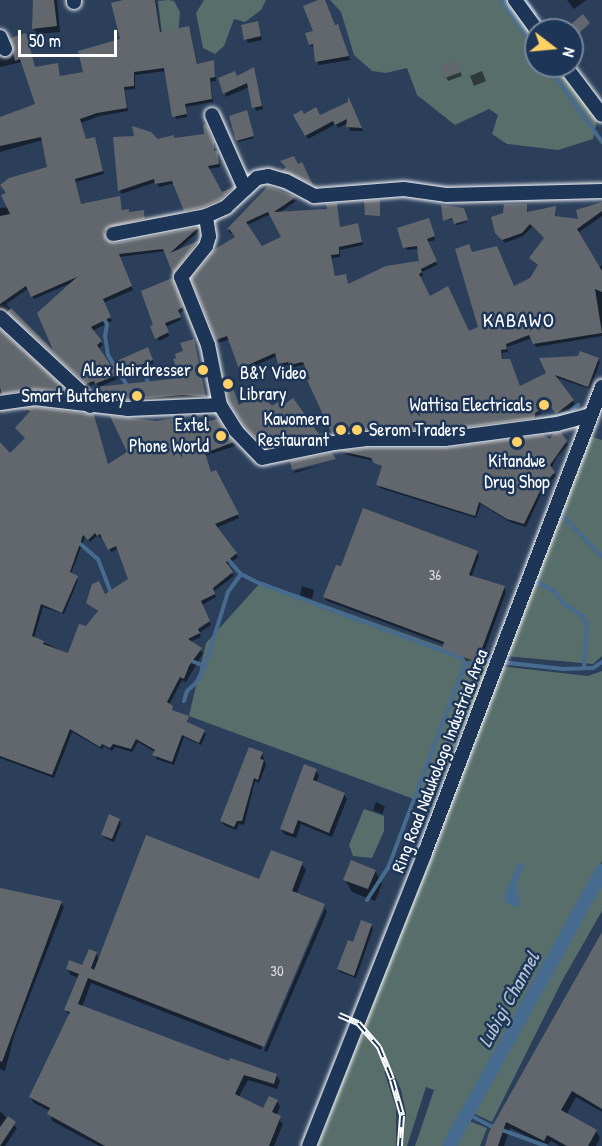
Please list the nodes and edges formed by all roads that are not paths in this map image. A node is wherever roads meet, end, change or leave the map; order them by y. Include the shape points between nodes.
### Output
1 (515, 0) edge
2 (528, 18) edge
3 (574, 78) edge
4 (212, 115) dead end
5 (602, 115) edge
6 (246, 189) junction
7 (602, 191) edge
8 (206, 216) junction
9 (113, 234) dead end
10 (0, 317) edge
11 (602, 387) edge
12 (0, 403) edge
13 (220, 405) junction
14 (90, 406) junction
15 (591, 415) junction
16 (309, 1146) edge

1 - 2 street
3 - 5 street
4 - 6 street
6 - 7 street via 257,178 268,176 314,196 404,189 446,195
6 - 8 street via 221,210
8 - 9 street
8 - 13 street via 207,246 181,277 208,345
10 - 14 street via 80,391
11 - 15 street, Ring Road Nalukologo Industrial Area
12 - 14 street via 34,399
13 - 14 street via 135,409
13 - 15 street via 262,459 334,443 446,439 557,424
15 - 16 street, Ring Road Nalukologo Industrial Area

